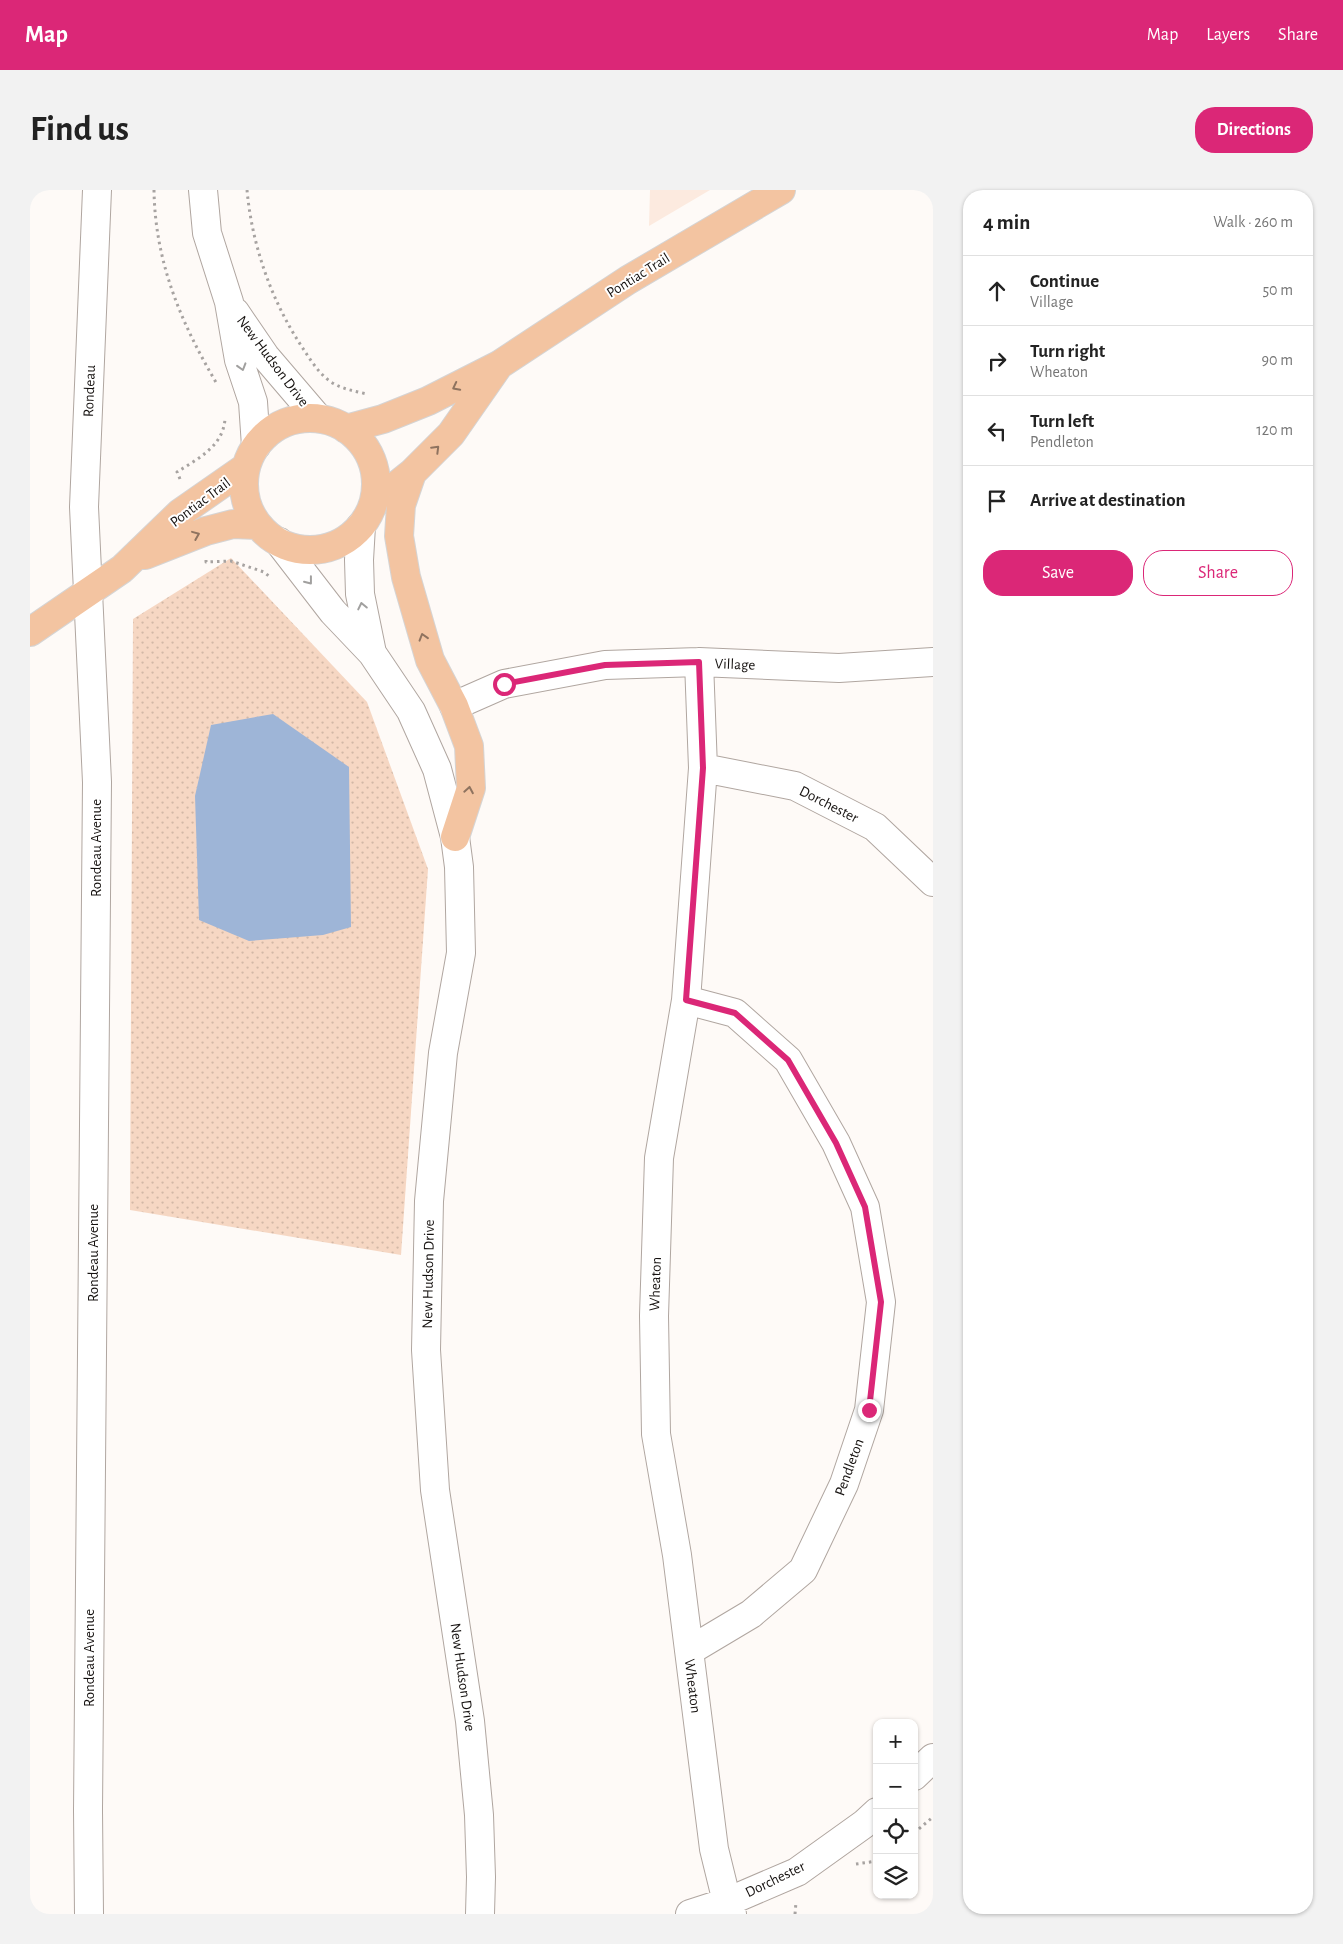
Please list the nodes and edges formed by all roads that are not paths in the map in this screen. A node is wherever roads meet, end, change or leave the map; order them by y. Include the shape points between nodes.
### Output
1 (97, 190) edge
2 (203, 190) edge
3 (781, 190) edge
4 (229, 302) junction
5 (499, 365) junction
6 (318, 418) junction
7 (346, 429) junction
8 (251, 456) junction
9 (412, 473) junction
10 (367, 515) junction
11 (258, 525) junction
12 (279, 542) junction
13 (134, 559) junction
14 (87, 592) junction
15 (30, 632) edge
16 (372, 653) junction
17 (699, 662) junction
18 (933, 662) edge
19 (454, 706) junction
20 (703, 768) junction
21 (455, 836) junction
22 (933, 882) edge
23 (686, 1000) junction
24 (688, 1651) junction
25 (933, 1758) edge
26 (918, 1772) edge
27 (873, 1816) edge
28 (730, 1908) edge
29 (89, 1914) edge
30 (480, 1914) edge
31 (690, 1914) edge

1 - 14 street, Rondeau via 84,506
2 - 4 street, New Hudson Drive via 206,233
3 - 5 main road, Pontiac Trail via 628,280
4 - 6 street, New Hudson Drive via 265,356
4 -> 8 street, New Hudson Drive via 239,360 252,402
5 -> 7 main road, Pontiac Trail via 419,404 383,419
9 -> 5 main road, Pontiac Trail via 451,434
6 - 7 main road
6 - 8 main road via 283,424 268,433
7 - 10 main road via 362,443 372,461 376,482
8 - 11 main road via 244,488 248,508
8 - 13 main road, Pontiac Trail via 180,513
9 - 10 main road, Pontiac Trail
19 -> 9 main road via 430,660 406,577 399,536 401,505
10 - 12 main road via 344,540 323,549 300,549
16 -> 10 street, New Hudson Drive via 360,594 359,560
11 - 12 main road
13 -> 11 main road, Pontiac Trail via 202,532 233,524
12 -> 16 street, New Hudson Drive via 333,612
13 - 14 main road, Pontiac Trail
14 - 15 main road, Pontiac Trail
14 - 29 street, Rondeau Avenue via 97,782
16 - 21 street, New Hudson Drive via 411,710 437,769
17 - 18 street, Village via 839,668
17 - 19 street, Village via 605,665 504,684
17 - 20 street, Wheaton
21 -> 19 main road via 471,788 469,746
20 - 22 street, Dorchester via 795,786 875,827
20 - 23 street, Wheaton
21 - 30 street, New Hudson Drive via 461,953 443,1053 429,1201 426,1350 435,1490 470,1721 478,1805
23 - 24 street, Wheaton via 659,1158 654,1316 656,1434 677,1555
23 - 24 street, Pendleton via 735,1013 788,1060 836,1143 865,1207 881,1302 869,1410 844,1484 803,1570 751,1614
24 - 28 street, Wheaton via 714,1849
25 - 26 street
27 - 28 street, Dorchester via 797,1872
28 - 31 street, Dorchester

